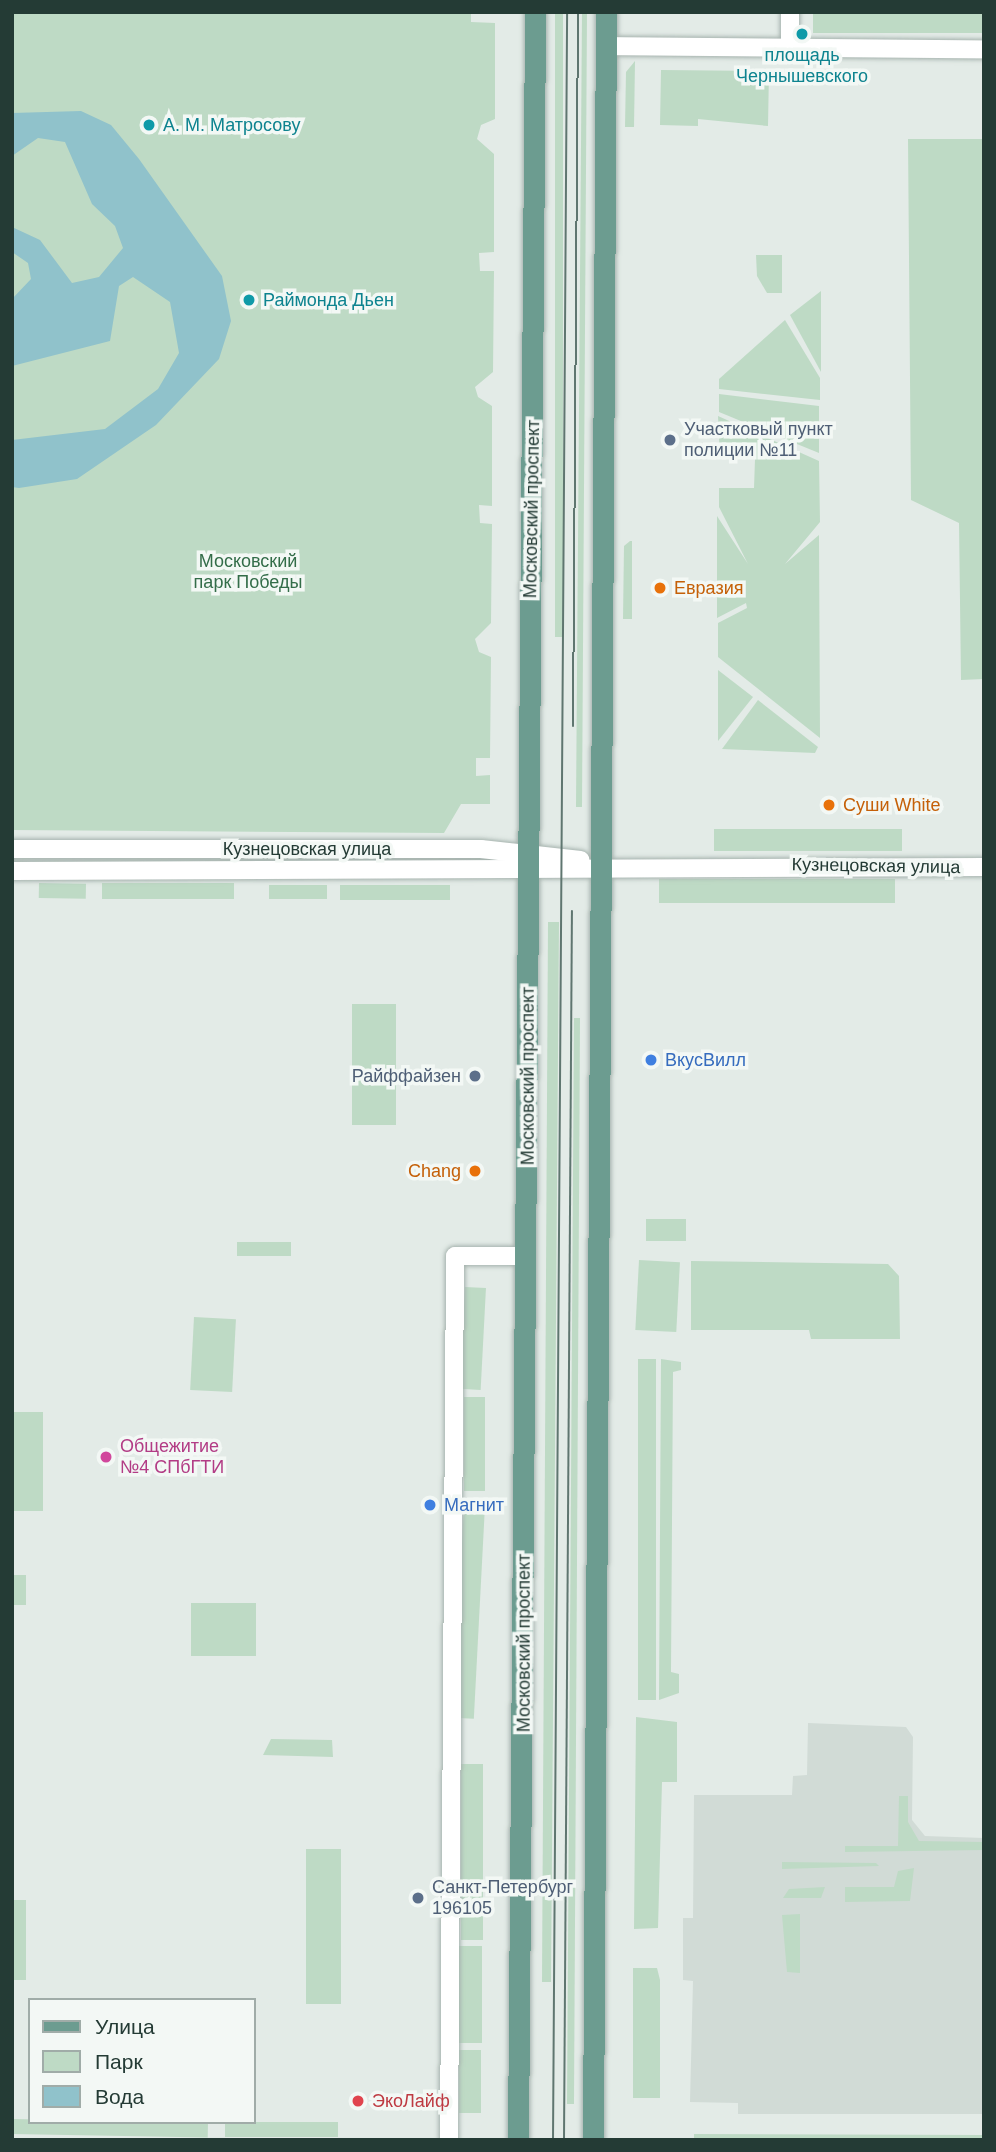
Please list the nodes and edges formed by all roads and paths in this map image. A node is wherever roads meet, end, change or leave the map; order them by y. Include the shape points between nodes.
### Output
1 (535, 12) edge
2 (606, 12) edge
3 (790, 12) edge
4 (605, 46) junction
5 (790, 48) junction
6 (984, 49) edge
7 (12, 849) edge
8 (528, 861) junction
9 (601, 863) junction
10 (984, 867) edge
11 (12, 871) edge
12 (527, 1256) junction
13 (449, 2140) edge
14 (518, 2140) edge
15 (593, 2140) edge

1 - 8 main road, Московский проспект
2 - 4 main road
3 - 5 street
4 - 5 street
4 - 9 main road
5 - 6 street
7 - 8 street, Кузнецовская улица
8 - 9 street, Кузнецовская улица
8 - 11 street, Кузнецовская улица
8 - 12 main road, Московский проспект
9 - 10 street, Кузнецовская улица
9 - 15 main road
12 - 13 street via 456,1256
12 - 14 main road, Московский проспект

